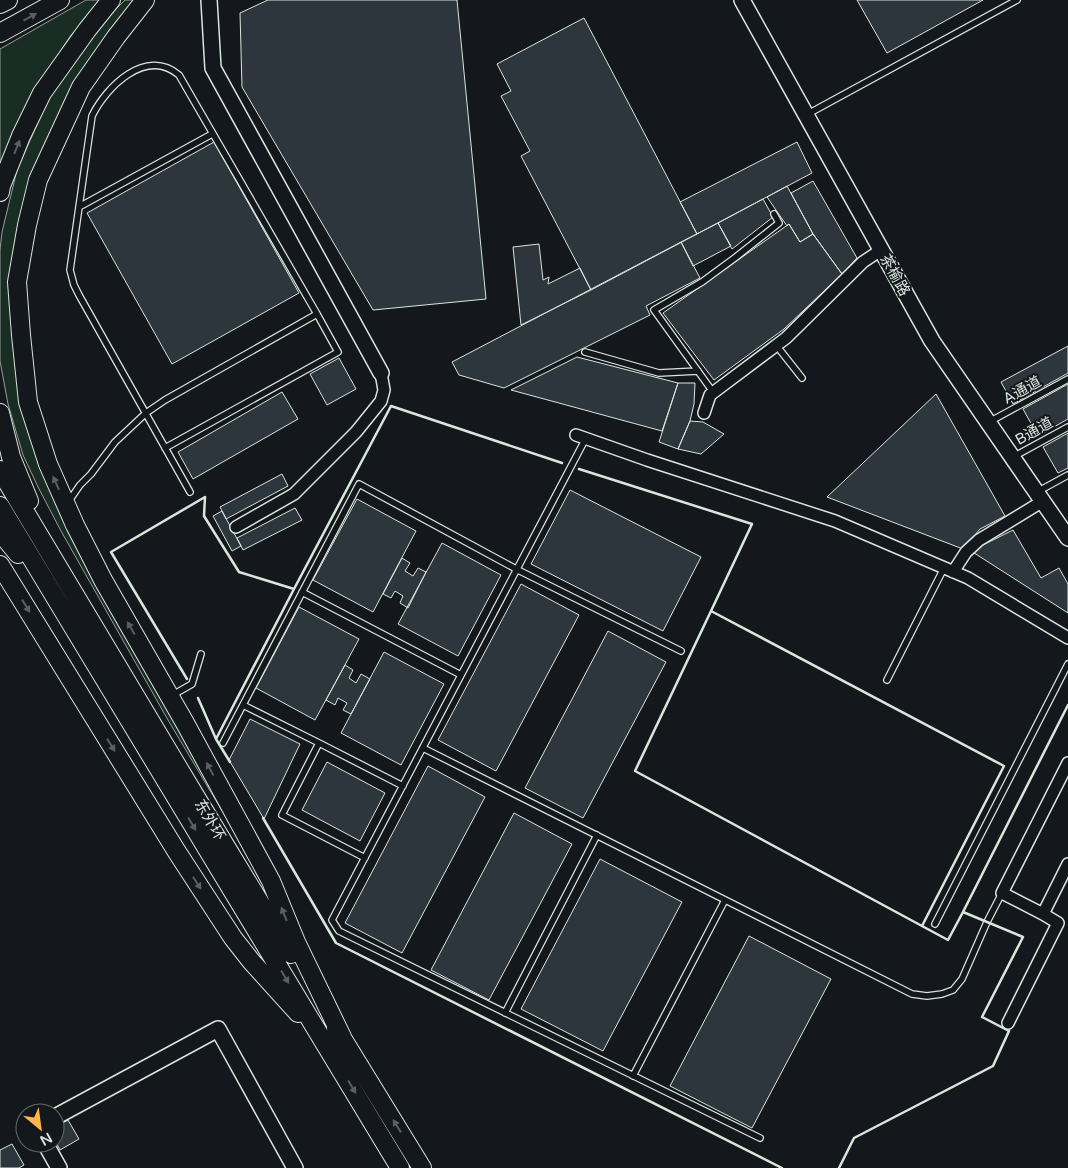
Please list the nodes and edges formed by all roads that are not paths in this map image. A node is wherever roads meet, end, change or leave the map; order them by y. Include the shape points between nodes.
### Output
1 (8, 0) edge
2 (60, 0) edge
3 (111, 0) edge
4 (145, 0) edge
5 (209, 0) edge
6 (742, 0) edge
7 (1017, 0) edge
8 (0, 4) edge
9 (0, 33) edge
10 (806, 115) junction
11 (212, 134) junction
12 (0, 192) edge
13 (79, 207) junction
14 (774, 214) dead end
15 (881, 250) junction
16 (317, 314) junction
17 (776, 345) junction
18 (585, 352) dead end
19 (698, 371) junction
20 (381, 373) joint
21 (802, 378) dead end
22 (1068, 379) edge
23 (713, 392) junction
24 (0, 413) edge
25 (146, 413) junction
26 (704, 413) dead end
27 (988, 422) junction
28 (1068, 426) edge
29 (580, 436) joint
30 (165, 448) junction
31 (1013, 457) junction
32 (0, 470) edge
33 (1068, 475) edge
34 (190, 492) dead end
35 (1040, 497) junction
36 (0, 506) edge
37 (66, 506) junction
38 (236, 526) dead end
39 (1066, 530) edge
40 (0, 532) edge
41 (0, 565) edge
42 (516, 569) junction
43 (948, 570) junction
44 (302, 592) junction
45 (74, 594) junction
46 (57, 603) junction
47 (1068, 638) edge
48 (682, 651) dead end
49 (201, 654) dead end
50 (1068, 664) edge
51 (461, 675) junction
52 (886, 680) dead end
53 (170, 697) junction
54 (243, 706) junction
55 (223, 743) dead end
56 (319, 743) junction
57 (423, 748) junction
58 (1068, 763) edge
59 (403, 786) junction
60 (597, 835) junction
61 (365, 858) junction
62 (1068, 864) edge
63 (1002, 893) junction
64 (726, 900) junction
65 (1043, 914) junction
66 (935, 924) dead end
67 (505, 1013) junction
68 (1008, 1024) dead end
69 (334, 1041) junction
70 (633, 1076) junction
71 (65, 1112) edge
72 (760, 1138) dead end
73 (51, 1153) edge
74 (59, 1168) edge
75 (295, 1168) edge
76 (400, 1168) edge
77 (422, 1168) edge

1 - 8 main road
9 -> 2 main road
12 -> 3 main road via 21,136 42,93
37 -> 4 main road via 28,402 17,282 38,180 81,87
5 - 20 street via 213,68
6 - 10 street, 茶榆路
7 - 10 lane
10 - 15 street, 茶榆路
11 - 13 lane
11 - 13 lane via 178,75 161,66 137,69 110,88 92,116
11 - 16 lane
13 - 25 lane via 70,270 74,285
14 - 19 lane via 779,223 702,282 654,310
15 - 17 street via 863,262
15 - 27 street, 茶榆路 via 932,341
16 - 25 lane
16 - 30 lane via 338,352
17 - 21 lane
17 - 23 street
18 - 19 lane via 659,373
19 - 23 lane
20 - 38 street via 384,390 381,401 356,432 294,494
22 - 27 lane, A通道
23 - 26 street
24 - 45 main road via 11,457 26,496
25 - 30 lane
25 - 37 lane via 115,442
27 - 31 street, 茶榆路
28 - 31 lane, B通道
29 - 42 lane
29 - 43 street via 835,521
30 - 34 lane
31 - 35 street, 茶榆路
32 - 45 main road, 东外环
33 - 35 lane
35 - 39 street, 茶榆路
35 - 43 street via 978,540
36 - 46 main road
53 -> 37 main road via 103,580
40 - 46 main road
41 -> 69 main road via 233,938 251,961
42 - 44 lane via 359,484
42 - 48 lane
42 - 51 lane
43 - 47 street via 968,578
43 - 52 lane
44 - 51 lane
44 - 54 lane
45 - 69 main road, 东外环 via 194,794
46 -> 69 main road
49 - 53 lane via 192,684
50 - 66 lane
51 - 57 lane
69 -> 53 main road via 271,881
54 - 55 lane
54 - 56 lane
56 - 59 lane
56 - 61 lane via 282,815
57 - 59 lane
57 - 60 lane
58 - 63 street
59 - 61 lane
60 - 64 lane
60 - 67 lane
61 - 67 lane via 332,920 340,931
62 - 65 street
63 - 64 lane via 962,979 953,990 927,996 912,994
63 - 65 street
64 - 70 lane
65 - 68 street via 1058,923
67 - 70 lane
69 -> 76 main road, 东外环
77 -> 69 main road, 东外环
70 - 72 lane
71 - 75 street via 218,1029
73 - 74 street

